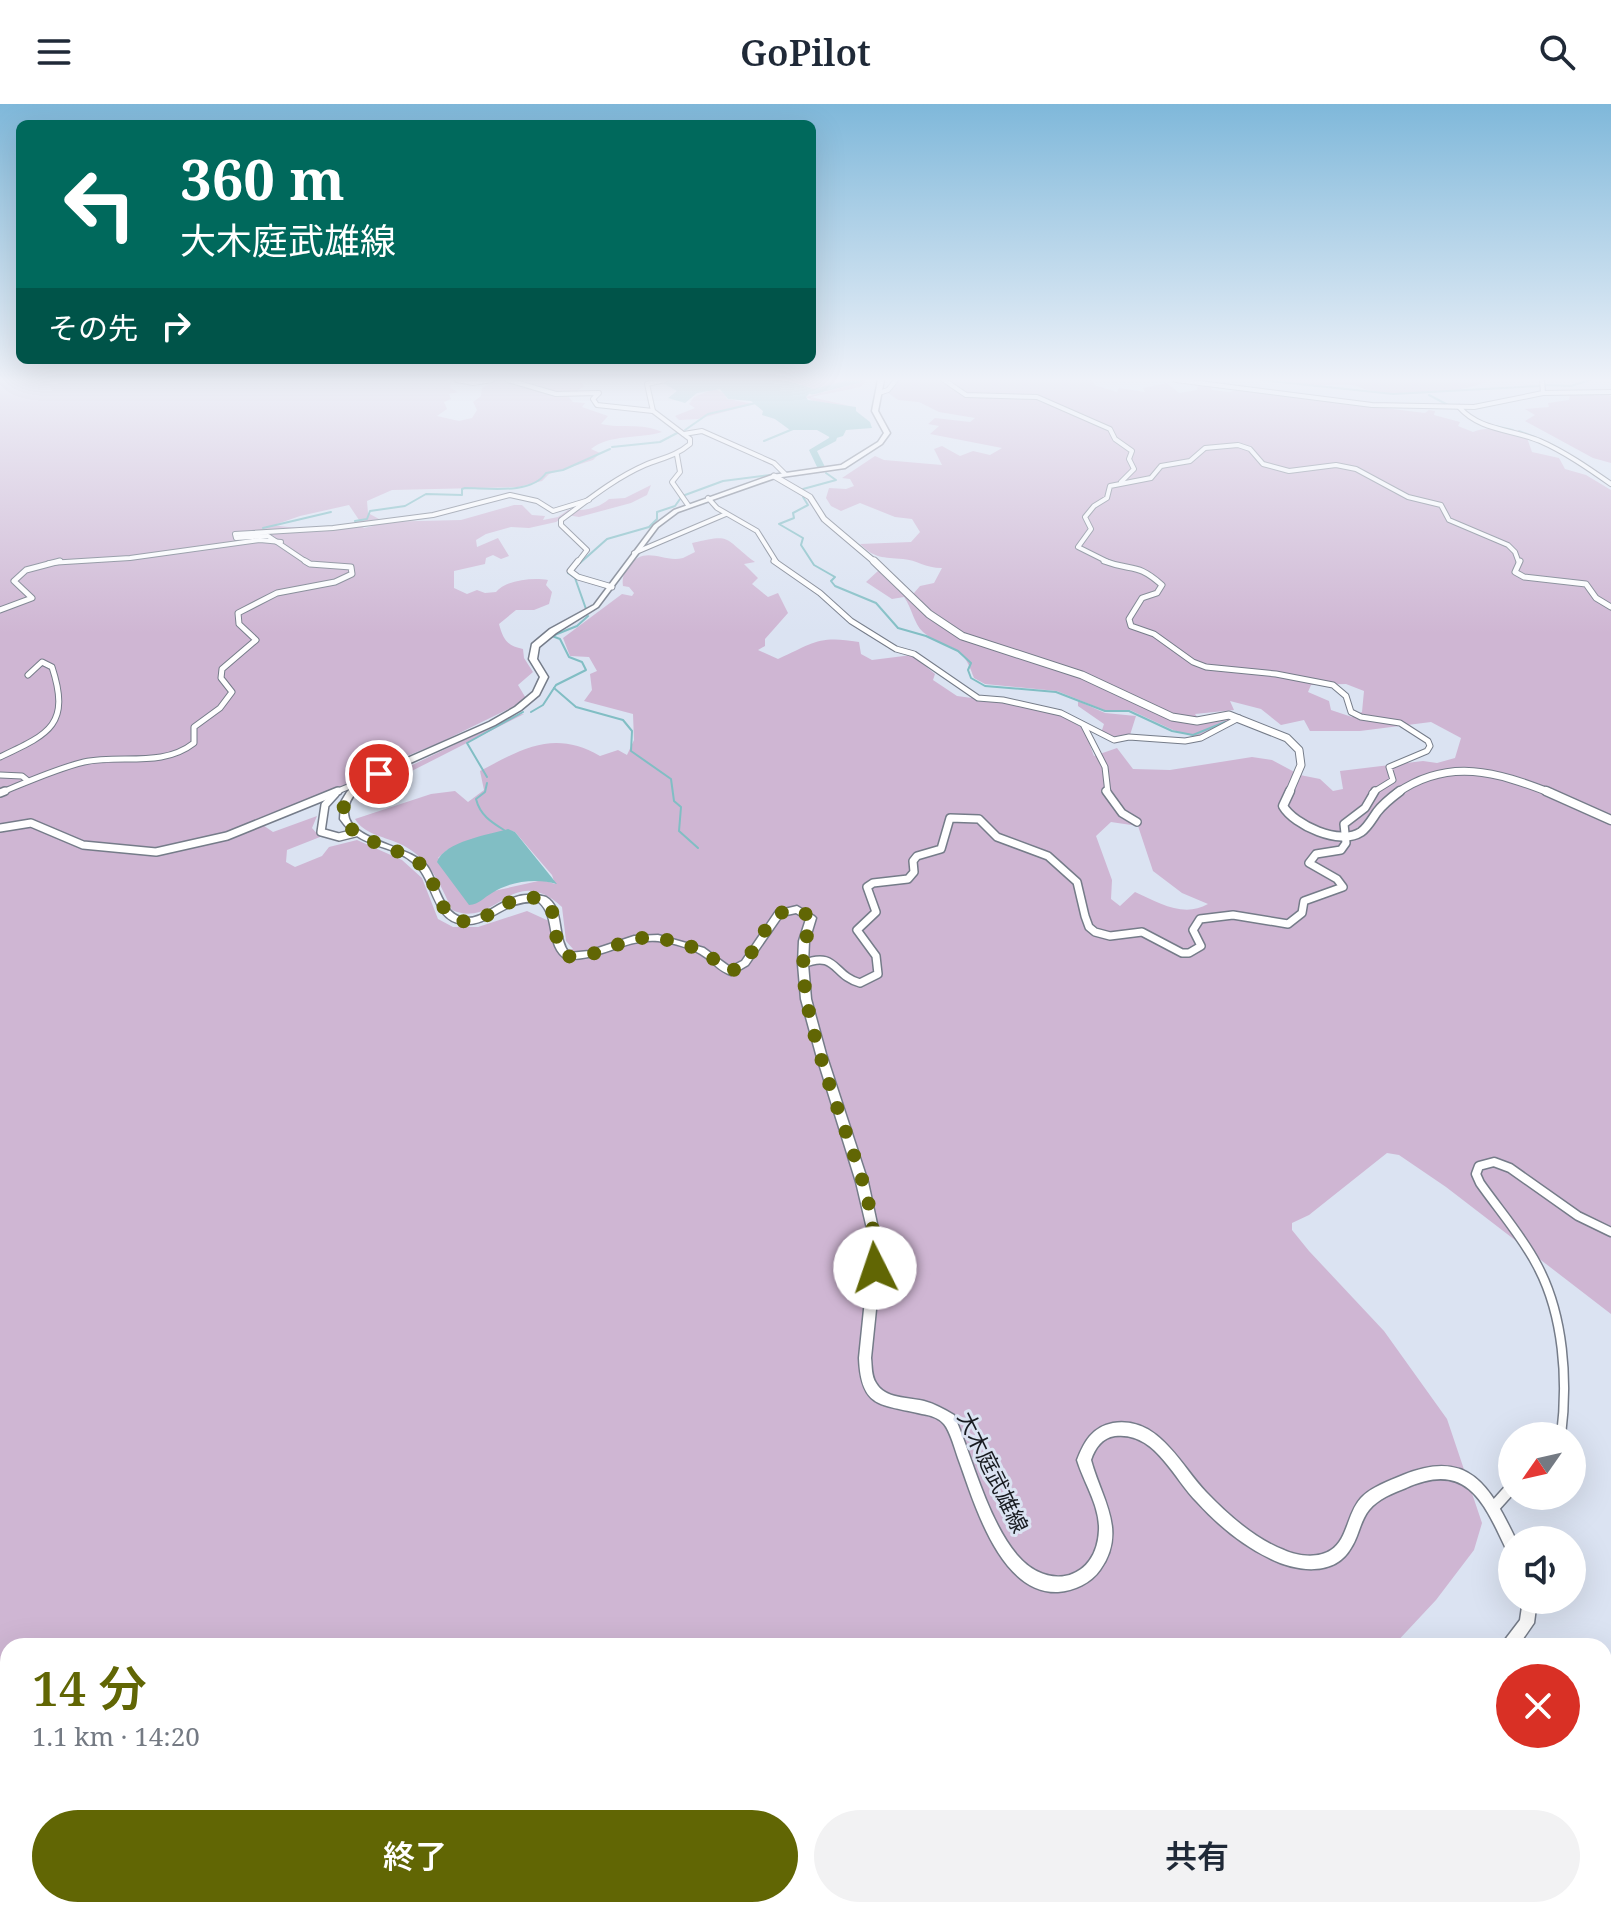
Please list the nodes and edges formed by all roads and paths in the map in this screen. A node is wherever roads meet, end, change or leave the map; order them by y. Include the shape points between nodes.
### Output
1 (649, 465) edge
2 (679, 465) edge
3 (775, 465) edge
4 (847, 465) edge
5 (1132, 465) edge
6 (1171, 465) edge
7 (1265, 465) edge
8 (1584, 465) edge
9 (782, 473) junction
10 (1121, 482) junction
11 (1611, 484) edge
12 (708, 498) junction
13 (589, 500) junction
14 (688, 505) junction
15 (726, 514) junction
16 (281, 542) junction
17 (634, 553) junction
18 (612, 587) junction
19 (1611, 607) edge
20 (0, 610) edge
21 (28, 675) dead end
22 (1239, 717) junction
23 (1084, 726) junction
24 (0, 757) edge
25 (0, 775) edge
26 (27, 780) junction
27 (365, 780) junction
28 (337, 792) junction
29 (0, 793) edge
30 (1611, 820) edge
31 (1137, 822) dead end
32 (0, 828) edge
33 (355, 833) junction
34 (1347, 836) junction
35 (803, 964) junction
36 (1611, 1232) edge
37 (1561, 1422) edge
38 (1498, 1503) edge
39 (1494, 1507) junction
40 (1503, 1526) edge
41 (1528, 1614) edge
42 (1515, 1638) edge

1 - 13 street
2 - 14 street via 672,482
3 - 9 street
4 - 9 main road via 824,472
5 - 10 street via 1134,469
6 - 10 street via 1161,466 1151,478
7 - 19 street via 1289,471 1344,466 1367,474 1408,497 1436,503 1449,520 1515,551 1520,560 1515,572 1525,579 1586,584
8 - 11 street
9 - 12 main road
9 - 22 street via 810,497 824,519 929,614 962,636 1082,675 1172,717
10 - 34 street via 1107,488 1107,498 1085,517 1091,529 1078,547 1118,566 1143,568 1162,585 1142,598 1129,619 1131,626 1154,634 1206,667 1333,685 1346,696 1351,712 1400,723 1428,741 1427,751 1389,767 1393,780 1372,793 1365,808 1344,824
12 - 14 main road
12 - 15 street
13 - 16 street via 553,511 527,498 503,495 433,515 234,535 268,536
13 - 18 street via 560,523 587,550 570,571
14 - 17 main road via 666,517
15 - 17 street
15 - 23 street via 757,531 773,560 851,621 914,654 965,691 1061,713
16 - 20 street via 55,561 21,573 14,581 32,598
16 - 26 street via 310,564 345,565 352,574 334,583 273,594 238,613 237,620 256,640 222,669 221,678 232,692 194,727 194,743 162,759 83,762
17 - 18 main road
18 - 27 main road via 596,606 535,646 533,659 544,677 533,699
21 - 24 street via 42,662 52,667 62,691 62,714 35,741
22 - 23 street via 1185,741 1114,740
22 - 34 street via 1287,738 1299,750 1299,773 1284,798 1286,813 1304,825
23 - 31 street via 1105,767 1106,791 1122,813
25 - 26 street
26 - 29 street
27 - 28 street
27 - 33 main road via 354,788 343,810
28 - 32 street via 227,836 156,852 83,845 31,823
28 - 33 street via 325,805 319,828 339,837
30 - 34 street via 1503,777 1443,771 1394,796 1363,831
33 - 35 main road, 大木庭武雄線 via 417,860 453,918 473,921 518,897 542,899 554,910 557,942 566,956 585,956 625,940 658,938 707,954 731,971 745,963 773,918 797,909 811,918
34 - 35 street via 1341,850 1316,854 1309,863 1343,883 1334,894 1304,901 1303,913 1290,924 1220,915 1200,919 1193,930 1201,946 1189,953 1142,932 1095,932 1077,882 1048,856 997,837 979,819 957,816 947,823 941,849 917,856 908,879 867,887 876,912 857,930 876,954 878,974 857,983 829,961 820,958
35 - 39 main road, 大木庭武雄線 via 814,1033 868,1201 875,1246 864,1363 868,1384 888,1402 923,1405 949,1420 1014,1563 1037,1580 1059,1585 1079,1581 1094,1569 1106,1527 1084,1460 1089,1444 1102,1432 1118,1428 1150,1438 1200,1495 1254,1540 1307,1563 1332,1559 1346,1548 1356,1515 1368,1500 1418,1474 1440,1469 1457,1473
36 - 37 street via 1578,1216 1510,1168 1497,1162 1479,1166 1480,1183 1543,1276 1554,1309 1562,1364
38 - 39 street
39 - 40 main road, 大木庭武雄線
41 - 42 main road

